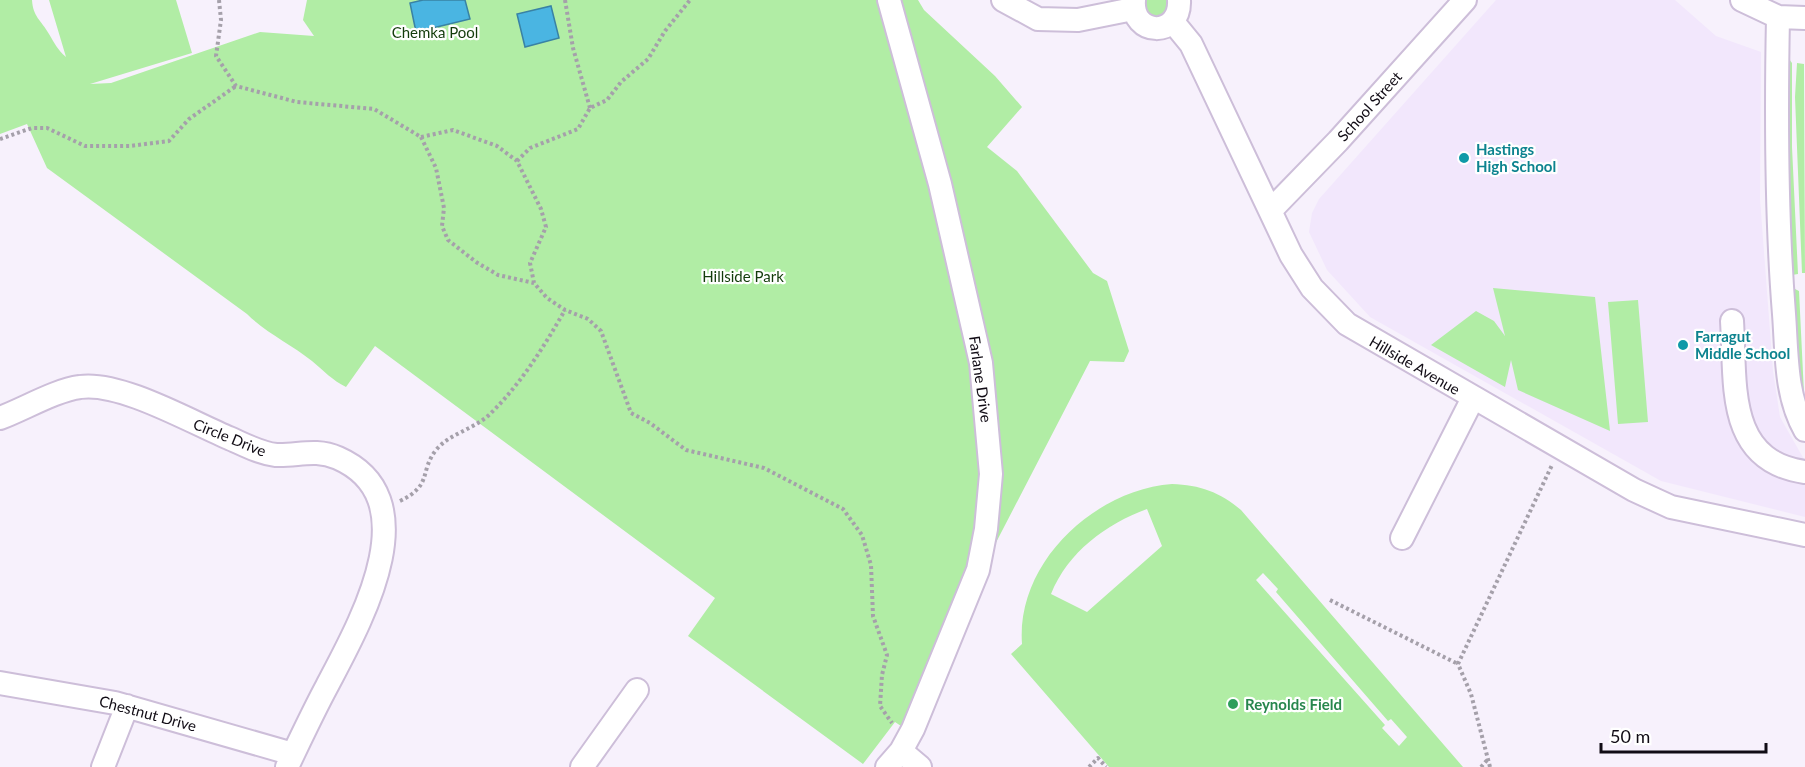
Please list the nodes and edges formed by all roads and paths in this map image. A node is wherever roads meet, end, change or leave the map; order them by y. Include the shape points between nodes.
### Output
1 (219, 0) edge
2 (565, 0) edge
3 (690, 0) edge
4 (889, 0) edge
5 (1003, 0) edge
6 (1179, 0) edge
7 (1465, 0) edge
8 (1742, 0) edge
9 (1133, 4) edge
10 (1778, 17) junction
11 (1805, 18) edge
12 (1173, 22) junction
13 (236, 86) junction
14 (591, 108) junction
15 (420, 137) junction
16 (0, 140) edge
17 (517, 161) junction
18 (1271, 210) junction
19 (534, 283) junction
20 (565, 310) junction
21 (1732, 321) dead end
22 (1473, 398) junction
23 (0, 418) edge
24 (1805, 430) edge
25 (1552, 465) dead end
26 (1805, 472) edge
27 (382, 510) junction
28 (1805, 536) edge
29 (1402, 538) dead end
30 (1330, 600) dead end
31 (1458, 664) junction
32 (0, 683) edge
33 (637, 690) dead end
34 (127, 706) junction
35 (899, 752) edge
36 (1488, 759) junction
37 (290, 760) edge
38 (103, 767) edge
39 (582, 767) edge
40 (920, 767) edge
41 (1089, 767) edge
42 (1106, 767) edge
43 (1481, 767) edge
44 (1490, 767) edge

1 - 13 path via 221,20 216,56
2 - 14 path via 573,48
3 - 14 path via 648,59 607,100
4 - 35 street, Farlane Drive via 940,184 981,363 991,474 978,570
5 - 9 street via 1038,19 1078,20
6 - 12 street via 1178,16
7 - 18 street, School Street
8 - 10 street
9 - 12 street via 1138,21 1152,28
10 - 11 street
10 - 24 street via 1777,151 1782,281 1790,395
12 - 18 street, Hillside Avenue via 1191,45
13 - 15 path via 297,102 374,109
13 - 16 path via 189,119 169,141 130,147 85,146 47,128 32,128
14 - 17 path via 578,129 530,148
15 - 17 path via 453,130 497,146
15 - 19 path via 436,168 444,208 442,226 448,240 498,275
17 - 19 path via 542,209 546,228 530,263
18 - 22 street, Hillside Avenue via 1292,255 1329,309 1363,335
19 - 20 path
20 - 27 path via 522,381 468,431 447,438 434,452 423,485
20 - 35 path via 588,319 601,331 631,413 686,450 764,468 843,509 862,535 871,565 873,616 887,655 880,706
21 - 26 street via 1738,404 1748,441 1771,462
22 - 28 street, Hillside Avenue via 1671,507
22 - 29 street
23 - 27 street, Circle Drive via 77,387 104,387 253,449 276,455 318,452 338,458 358,470 372,485
25 - 31 path
27 - 37 street, Circle Drive via 382,555 368,600 356,632
30 - 31 path
31 - 36 path via 1471,694
32 - 34 street, Chestnut Drive
33 - 39 street
34 - 37 street, Chestnut Drive
34 - 38 street
35 - 40 street
36 - 43 path
36 - 44 path
41 - 42 path via 1098,758

